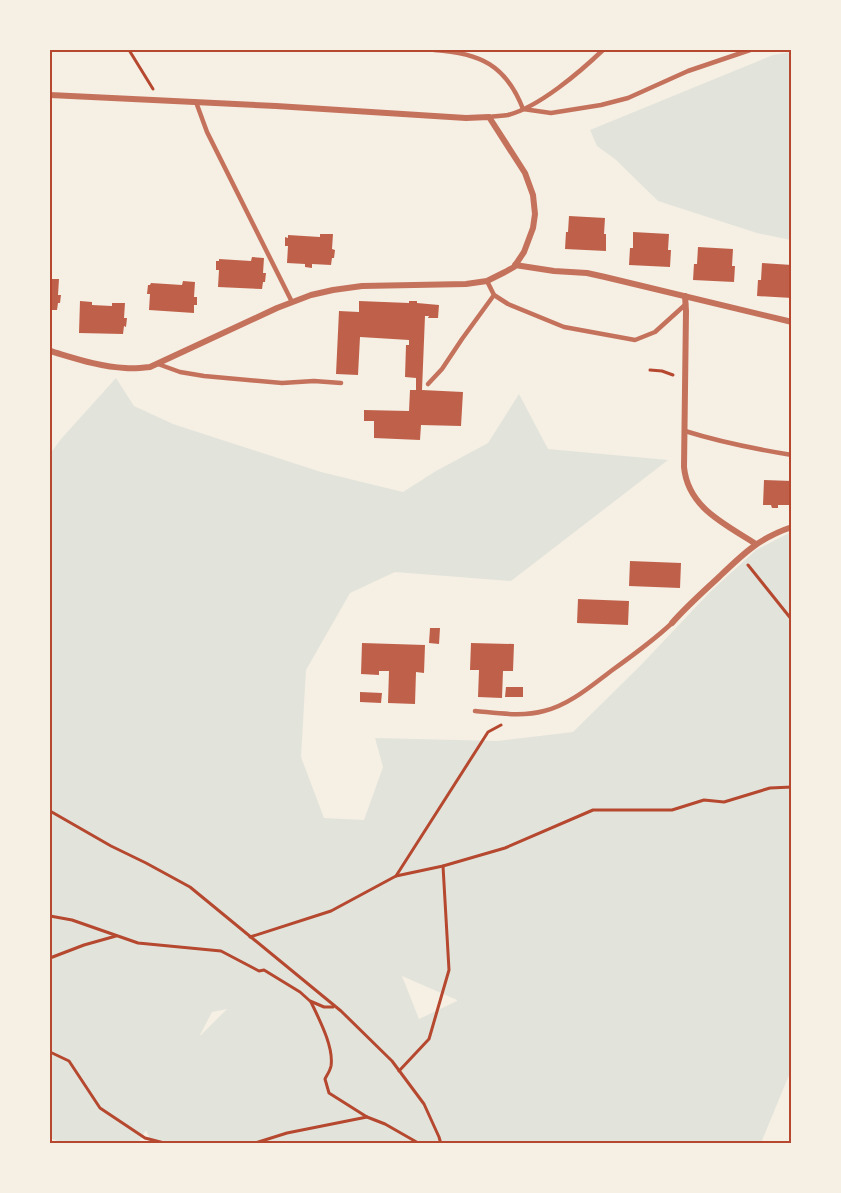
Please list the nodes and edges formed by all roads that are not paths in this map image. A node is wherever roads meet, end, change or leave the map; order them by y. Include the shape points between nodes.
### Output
1 (434, 50) edge
2 (603, 50) edge
3 (750, 50) edge
4 (50, 95) edge
5 (196, 102) junction
6 (523, 109) junction
7 (489, 117) junction
8 (515, 265) junction
9 (487, 281) junction
10 (494, 295) junction
11 (685, 300) junction
12 (292, 302) junction
13 (792, 322) edge
14 (50, 351) edge
15 (158, 364) junction
16 (341, 383) dead end
17 (428, 384) dead end
18 (685, 431) junction
19 (792, 455) edge
20 (792, 527) edge
21 (756, 544) junction
22 (672, 623) joint
23 (476, 711) dead end

1 - 6 lane via 473,56 494,67 511,83
2 - 6 lane
3 - 6 lane via 688,71 628,98 551,113
4 - 5 street
5 - 7 street
5 - 12 lane via 207,132
6 - 7 lane
7 - 8 street via 525,173 533,195 533,228
8 - 9 street
8 - 11 street via 587,273
9 - 10 lane
9 - 12 street via 362,286
10 - 11 lane via 564,327 635,340 655,332
10 - 17 lane
11 - 13 street
11 - 18 street
12 - 15 street
14 - 15 street via 128,369
15 - 16 lane via 204,376
18 - 19 lane
18 - 21 street via 685,477 691,494 708,512
20 - 21 street
21 - 22 street
22 - 23 lane via 561,705 543,712 517,714

